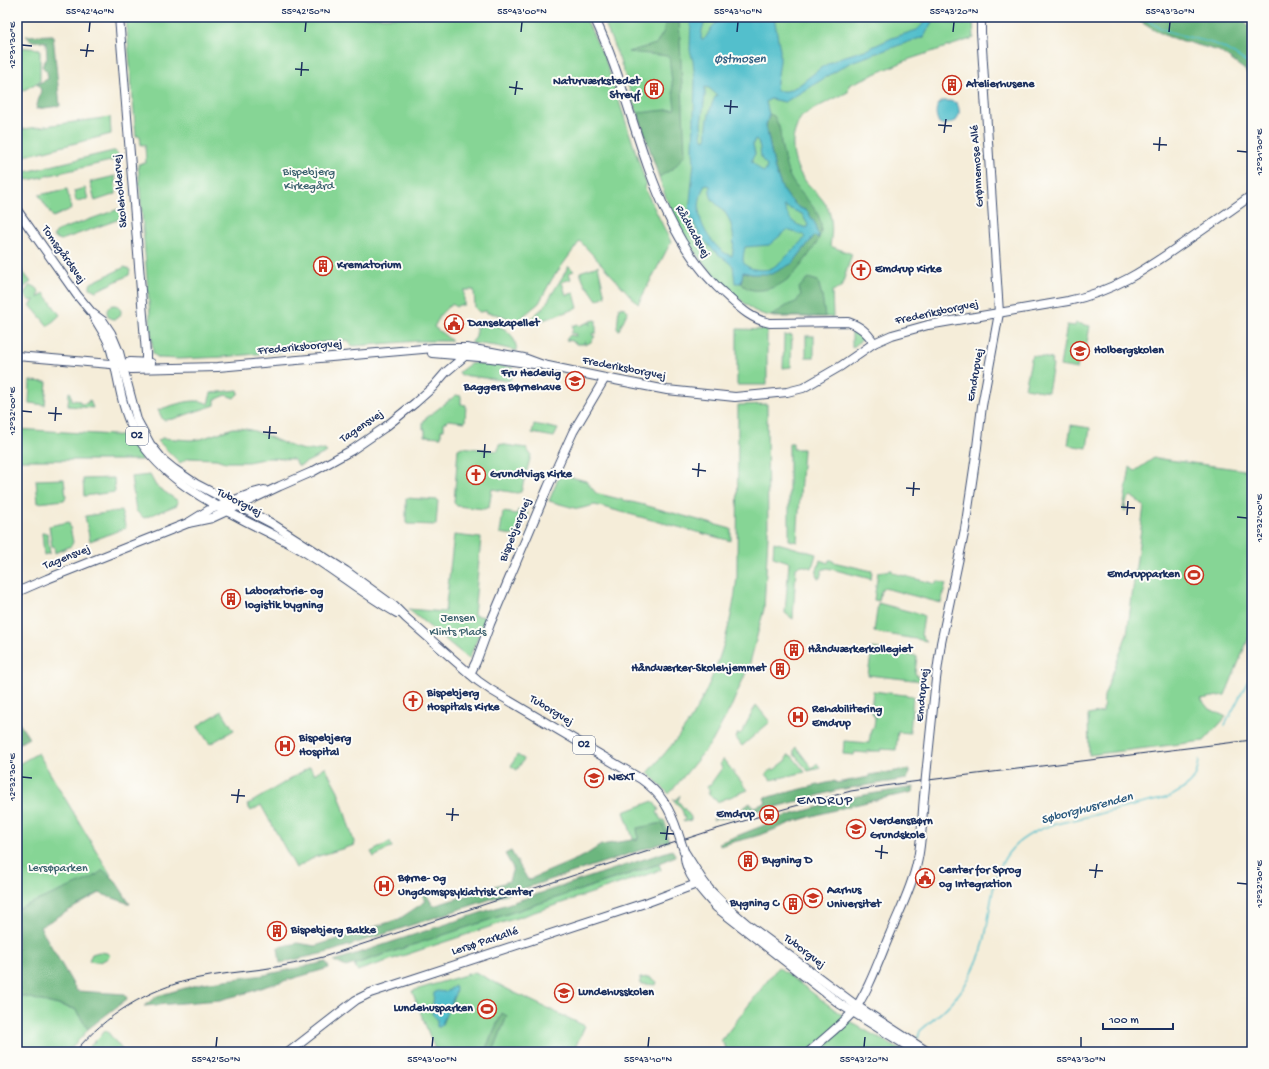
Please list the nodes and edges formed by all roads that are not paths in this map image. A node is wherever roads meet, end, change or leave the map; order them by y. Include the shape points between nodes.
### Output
1 (119, 17) edge
2 (594, 17) edge
3 (981, 17) edge
4 (1252, 195) edge
5 (17, 210) edge
6 (1000, 313) junction
7 (874, 343) junction
8 (422, 350) junction
9 (483, 351) junction
10 (454, 355) junction
11 (466, 355) junction
12 (17, 356) edge
13 (146, 363) junction
14 (543, 364) junction
15 (118, 365) junction
16 (179, 367) junction
17 (446, 372) junction
18 (604, 378) junction
19 (218, 506) junction
20 (232, 507) junction
21 (188, 523) junction
22 (19, 591) edge
23 (406, 618) junction
24 (470, 674) junction
25 (700, 883) junction
26 (854, 1009) junction
27 (289, 1052) edge
28 (809, 1052) edge
29 (917, 1052) edge
30 (928, 1052) edge

1 - 13 street, Skoleholdervej
2 - 7 street, Rådvadsvej via 610,52 654,183 682,243 699,268 737,306 762,321 848,322 862,329
3 - 6 street, Grønnemose Allé
4 - 6 street, Frederiksborgvej via 1154,263 1102,292 1084,298
5 - 15 street, Tomsgårdsvej / O2 via 72,289 92,313
6 - 7 street, Frederiksborgvej via 928,325
6 - 26 street, Emdrupvej, bridge via 982,406 965,529 936,679 917,863 877,964
7 - 18 street, Frederiksborgvej via 841,366 795,391 735,397 667,390
8 - 9 street, Frederiksborgvej via 457,348
8 - 10 street, Frederiksborgvej
8 - 16 street, Frederiksborgvej via 218,367
9 - 10 street via 466,351
9 - 14 street, Frederiksborgvej
10 - 11 street, Frederiksborgvej
10 - 17 street, Tagensvej
11 - 14 street, Frederiksborgvej
11 - 17 street, Tagensvej
12 - 15 street, Frederiksborgvej
13 - 15 street, Frederiksborgvej via 130,362
13 - 16 street, Frederiksborgvej
14 - 18 street, Frederiksborgvej
15 - 16 street, Frederiksborgvej via 131,369
15 - 19 street, Tuborgvej / O2 via 125,408 133,429 147,450 159,464 190,490
15 - 20 street, Tuborgvej / O2 via 142,432 156,452 184,477
17 - 20 street, Tagensvej via 415,403 352,450 280,486 253,493
18 - 24 street, Bispebjergvej via 573,432 548,487
19 - 20 street, Tagensvej
19 - 21 street, Tagensvej
20 - 21 street, Tagensvej via 212,518
20 - 23 street, Tuborgvej / O2 via 258,526 304,551 377,602
20 - 23 street, Tuborgvej / O2 via 271,523 289,534 371,588
21 - 22 street, Tagensvej
23 - 24 street, Tuborgvej / O2
24 - 25 street, Tuborgvej / O2, bridge via 491,690 652,788 669,810 684,852
25 - 26 street, Tuborgvej / O2 via 704,894 716,907 819,988
25 - 27 street, Lersø Parkallé via 370,993 356,1000
26 - 28 street, Emdrupvej
26 - 29 street, Tuborgvej / O2
26 - 30 street, Tuborgvej / O2

